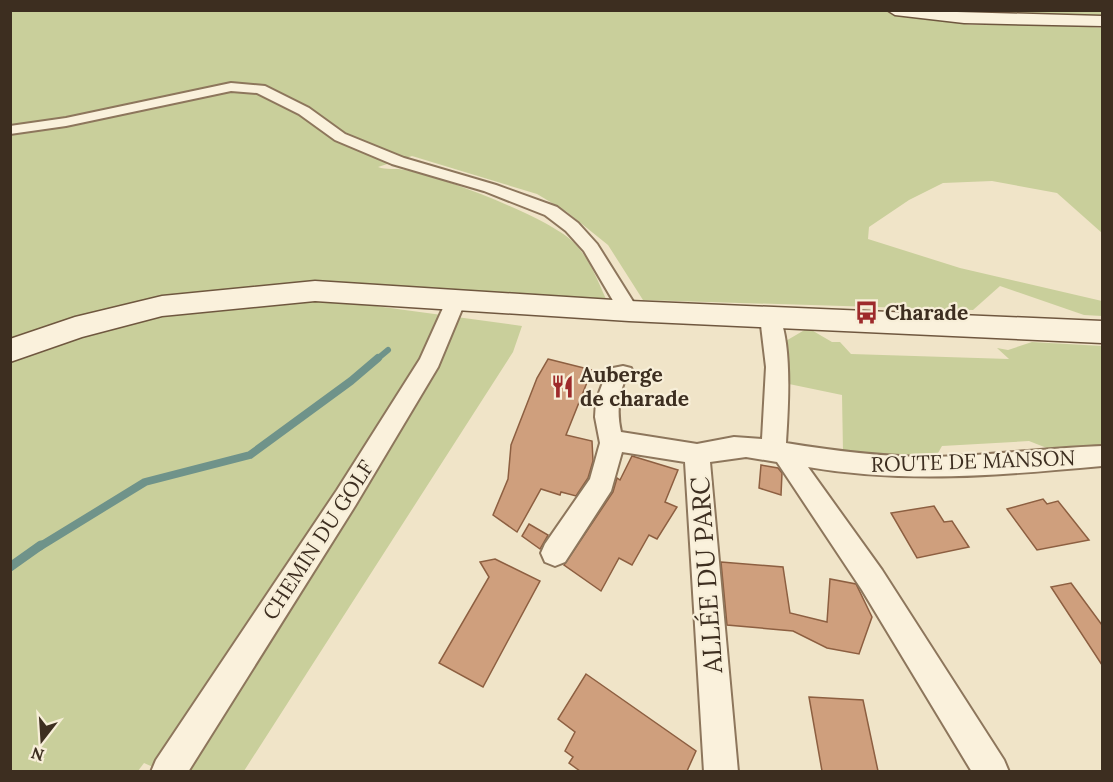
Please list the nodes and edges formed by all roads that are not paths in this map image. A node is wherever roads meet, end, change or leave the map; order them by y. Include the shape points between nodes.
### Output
1 (895, 10) edge
2 (1102, 21) edge
3 (10, 130) edge
4 (455, 302) junction
5 (629, 311) junction
6 (770, 317) junction
7 (1102, 332) edge
8 (10, 351) edge
9 (623, 374) dead end
10 (612, 443) junction
11 (779, 452) junction
12 (698, 454) junction
13 (1102, 456) edge
14 (555, 553) dead end
15 (168, 771) edge
16 (721, 771) edge
17 (992, 771) edge

1 - 2 street via 964,18
3 - 5 street via 231,87 260,89 304,111 349,141 551,211 591,248
4 - 5 street
4 - 8 street via 315,291 241,296 162,306 75,328
4 - 15 street, CHEMIN DU GOLF via 430,361
5 - 6 street
6 - 7 street
6 - 11 street via 777,350
9 - 10 street via 616,375 609,389 605,421
10 - 12 street via 627,441
10 - 14 street via 602,483
11 - 12 street, ALLÉE DU PARC via 734,447
11 - 13 street, ROUTE DE MANSON via 913,467
11 - 17 street via 872,580
12 - 16 street, ALLÉE DU PARC

